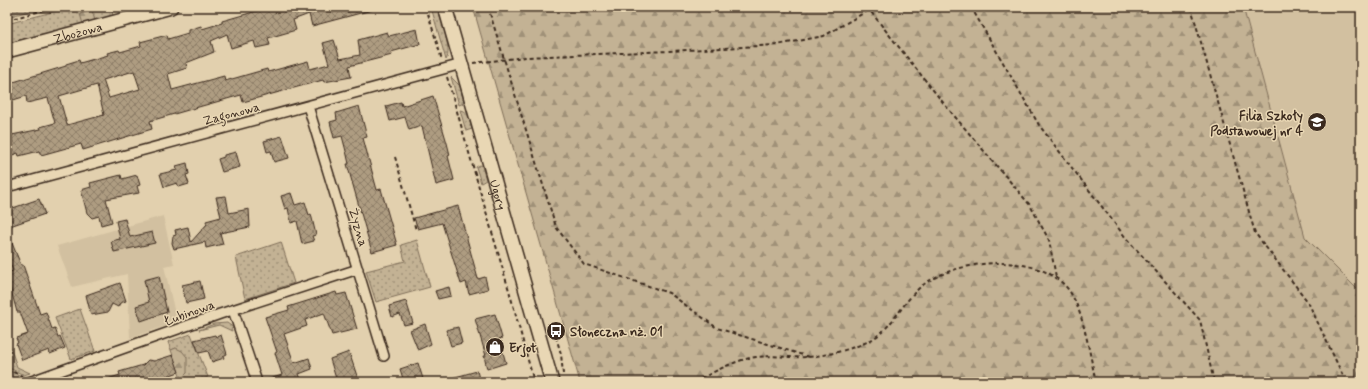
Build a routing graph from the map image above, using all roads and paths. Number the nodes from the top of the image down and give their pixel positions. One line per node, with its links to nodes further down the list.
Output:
1 (56, 7): 10 (path)
2 (172, 7): 11 (street, Zbożowa)
3 (426, 7): 14 (path)
4 (445, 7): 13 (street, Ugory)
5 (488, 7): 12 (path)
6 (874, 7): 9 (path)
7 (971, 7): 32 (path)
8 (1191, 7): 33 (path)
9 (868, 8): 12 (path); 20 (path)
10 (7, 20)
11 (7, 51)
12 (504, 58): 13 (path); 24 (path)
13 (462, 64): 14 (street, Zagonowa); 26 (street, Ugory)
14 (444, 69): 15 (street, Zagonowa); 29 (path)
15 (308, 106): 17 (street, Zagonowa); 19 (street, Żyzna)
16 (395, 157): 18 (path)
17 (7, 187)
18 (416, 230)
19 (358, 269): 21 (street, Łubinowa); 23 (street, Żyzna)
20 (1056, 277): 24 (path); 31 (path)
21 (233, 310): 27 (street, Łubinowa); 28 (street)
22 (552, 323): 26 (path)
23 (384, 356)
24 (809, 357): 30 (path)
25 (7, 369): 27 (path)
26 (558, 378)
27 (31, 381)
28 (257, 382)
29 (534, 382)
30 (695, 382)
31 (1096, 382)
32 (1214, 382)
33 (1346, 382)

